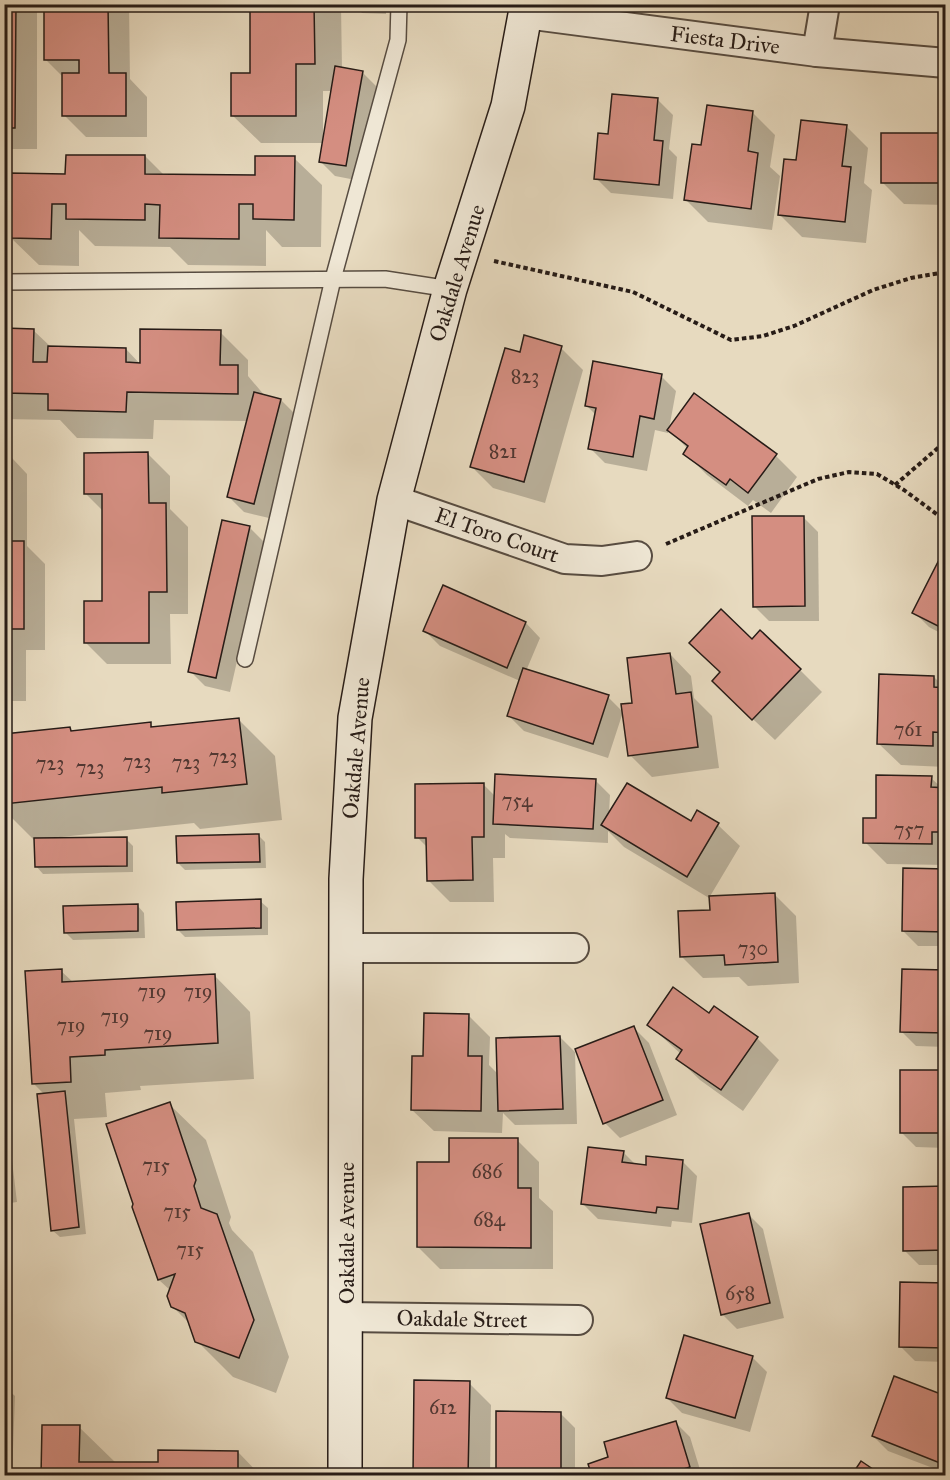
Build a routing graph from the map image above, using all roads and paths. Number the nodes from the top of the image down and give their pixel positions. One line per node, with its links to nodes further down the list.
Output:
1 (399, 4): 8 (lane)
2 (825, 4): 4 (street)
3 (526, 9): 4 (street, Fiesta Drive); 6 (street, Oakdale Avenue)
4 (817, 52): 5 (street, Fiesta Drive)
5 (945, 63)
6 (461, 254): 7 (path); 10 (street, Oakdale Avenue)
7 (945, 272)
8 (333, 279): 9 (lane); 10 (lane); 16 (lane)
9 (4, 282)
10 (450, 289): 13 (street, Oakdale Avenue)
11 (945, 441): 12 (path)
12 (895, 485): 14 (path); 15 (path)
13 (394, 500): 15 (street, El Toro Court); 17 (street, Oakdale Avenue)
14 (945, 521)
15 (637, 556)
16 (245, 659)
17 (346, 948): 18 (street); 19 (street, Oakdale Avenue)
18 (574, 948)
19 (345, 1317): 20 (street, Oakdale Street); 21 (street, Oakdale Avenue)
20 (578, 1320)
21 (345, 1476)

